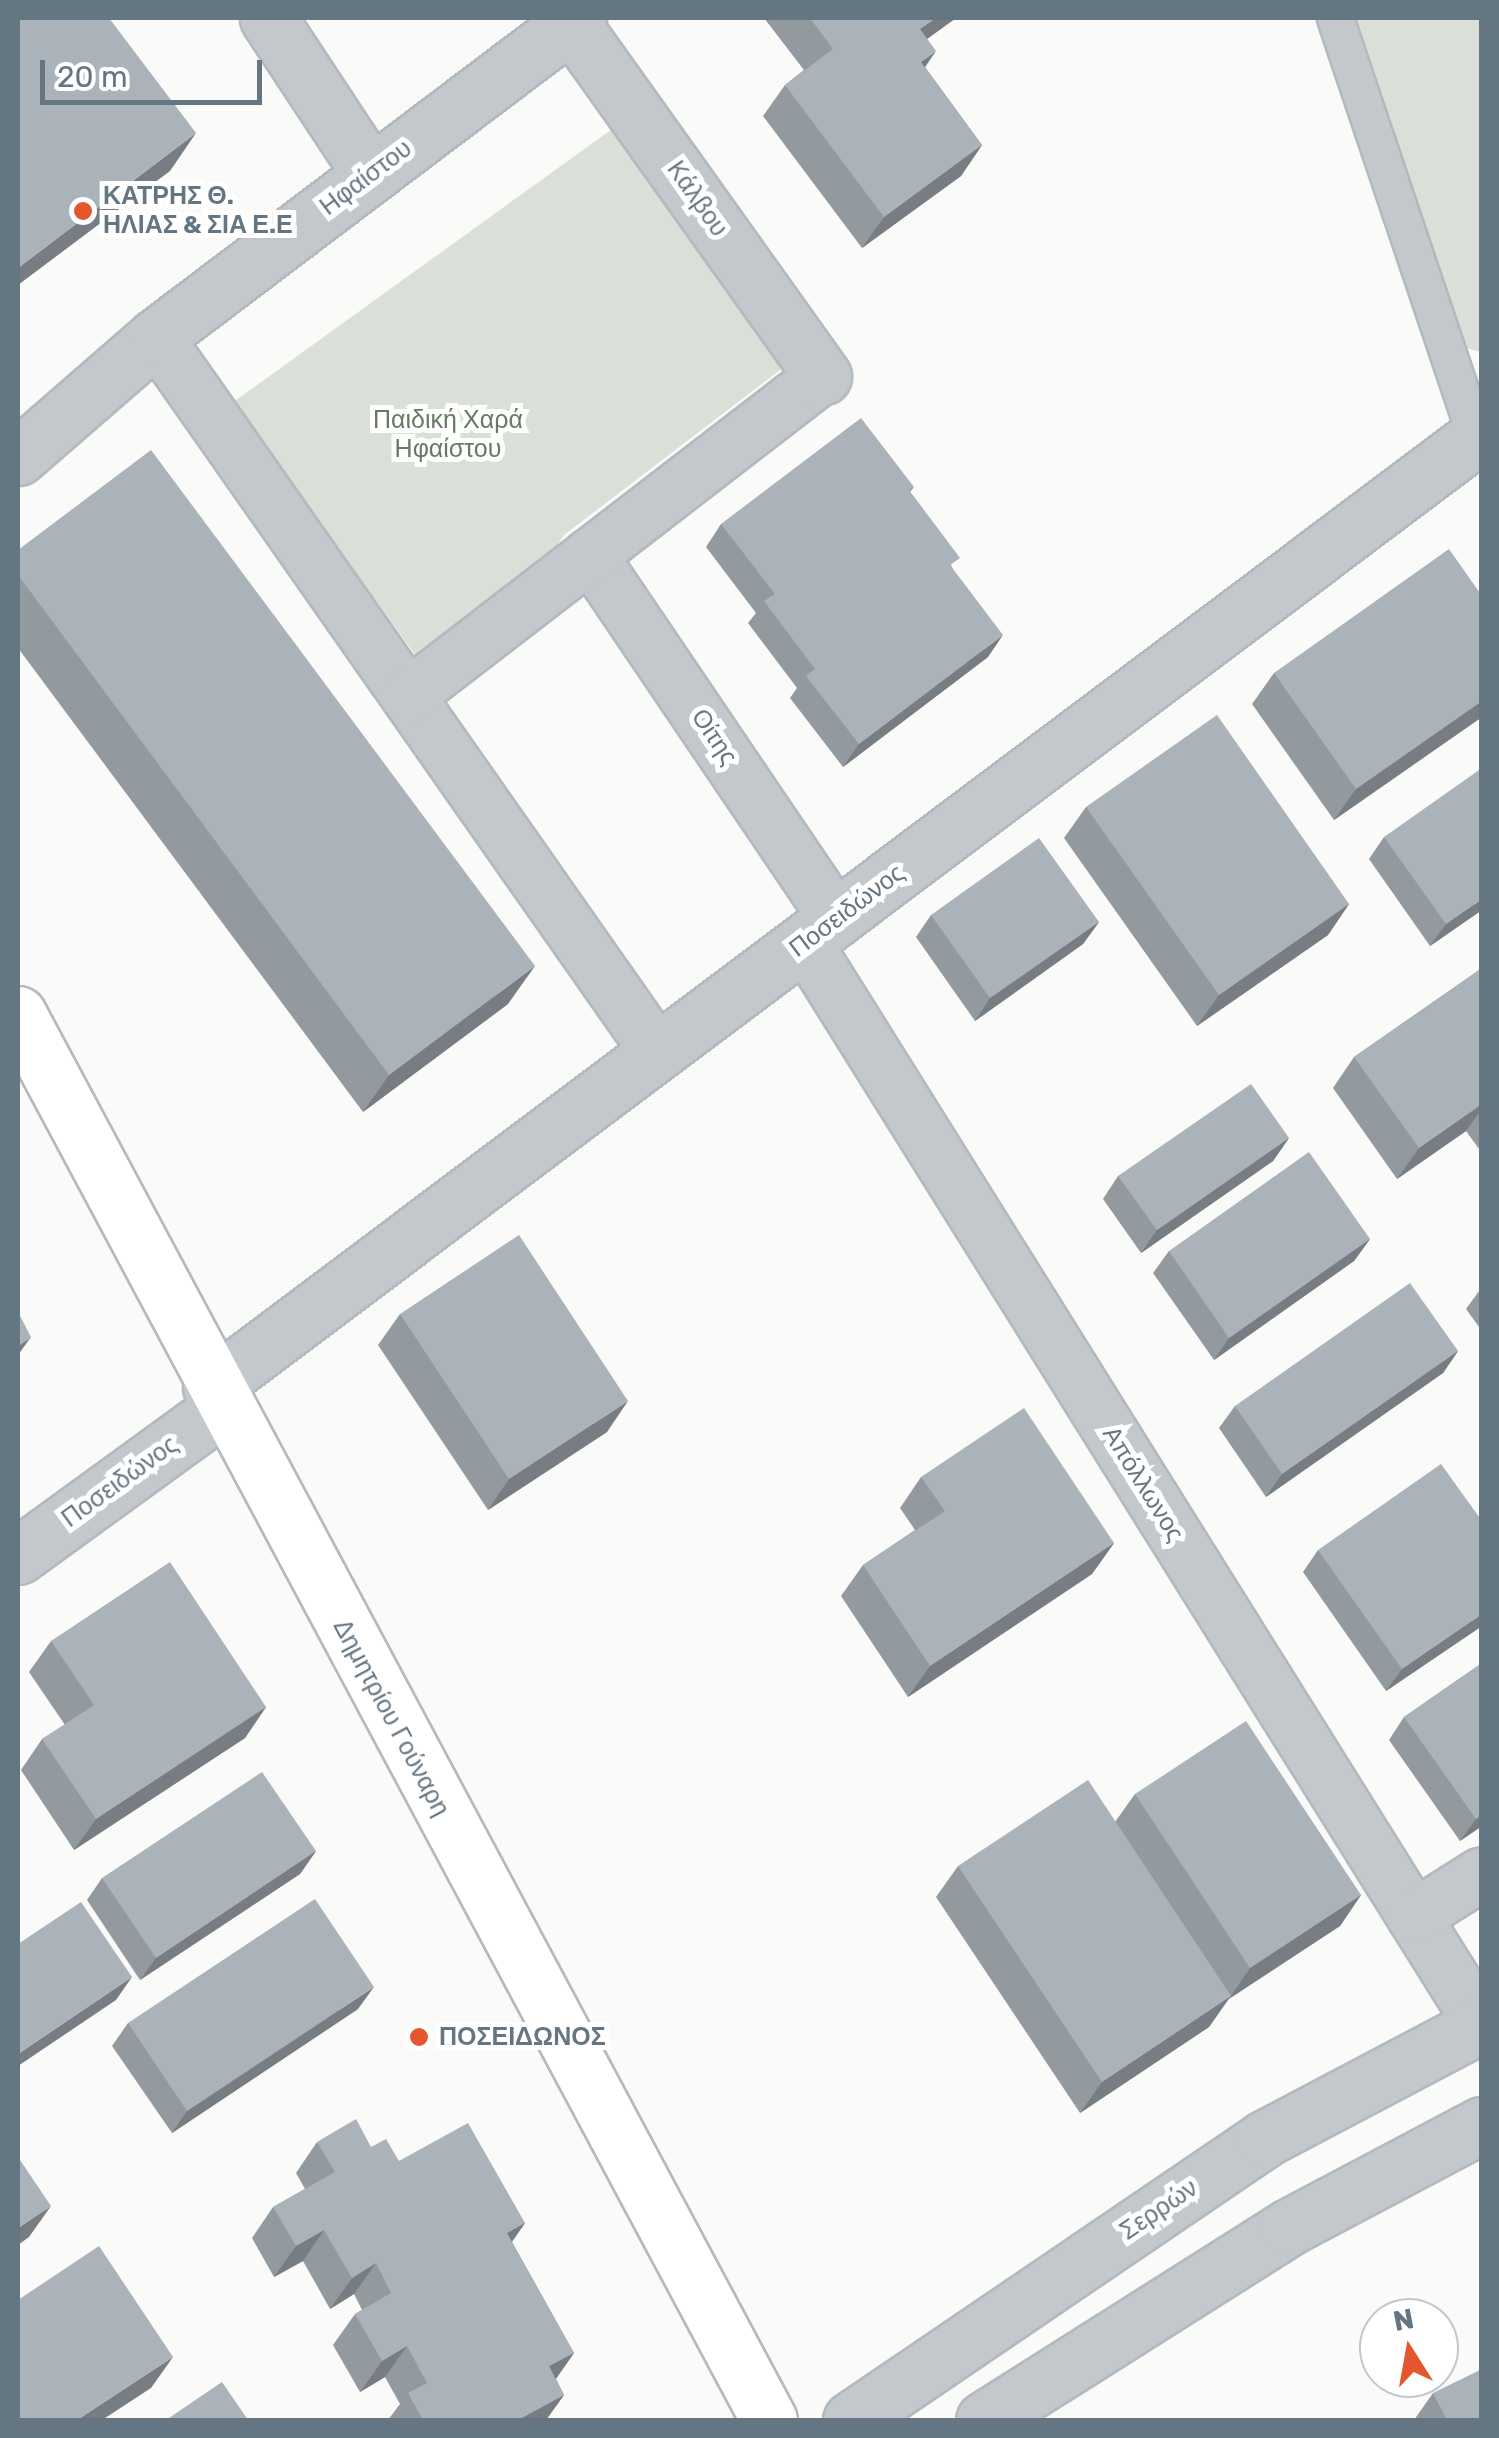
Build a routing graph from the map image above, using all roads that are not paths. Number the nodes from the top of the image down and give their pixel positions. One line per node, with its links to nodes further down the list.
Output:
1 (268, 18): 4 (street)
2 (1336, 18): 7 (lane)
3 (574, 20): 4 (street, Ηφαίστου); 6 (street, Κάλβου)
4 (371, 174): 5 (street, Ηφαίστου)
5 (156, 338): 8 (street, Ηφαίστου); 10 (street)
6 (822, 376): 9 (street)
7 (1480, 441): 11 (street, Ποσειδώνος)
8 (18, 457)
9 (590, 555): 10 (street); 11 (street, Οίτης)
10 (408, 696): 13 (street)
11 (821, 932): 13 (street, Ποσειδώνος); 17 (street, Απόλλωνος)
12 (18, 1014): 14 (main road, Δημητρίου Γούναρη)
13 (658, 1054): 14 (street, Ποσειδώνος)
14 (217, 1397): 15 (street, Ποσειδώνος); 20 (main road, Δημητρίου Γούναρη)
15 (18, 1556)
16 (1482, 1874): 17 (street)
17 (1414, 1917): 18 (street, Απόλλωνος)
18 (1481, 2024): 21 (street, Σερρών)
19 (1482, 2125): 22 (street)
20 (769, 2420)
21 (851, 2420)
22 (984, 2420)

